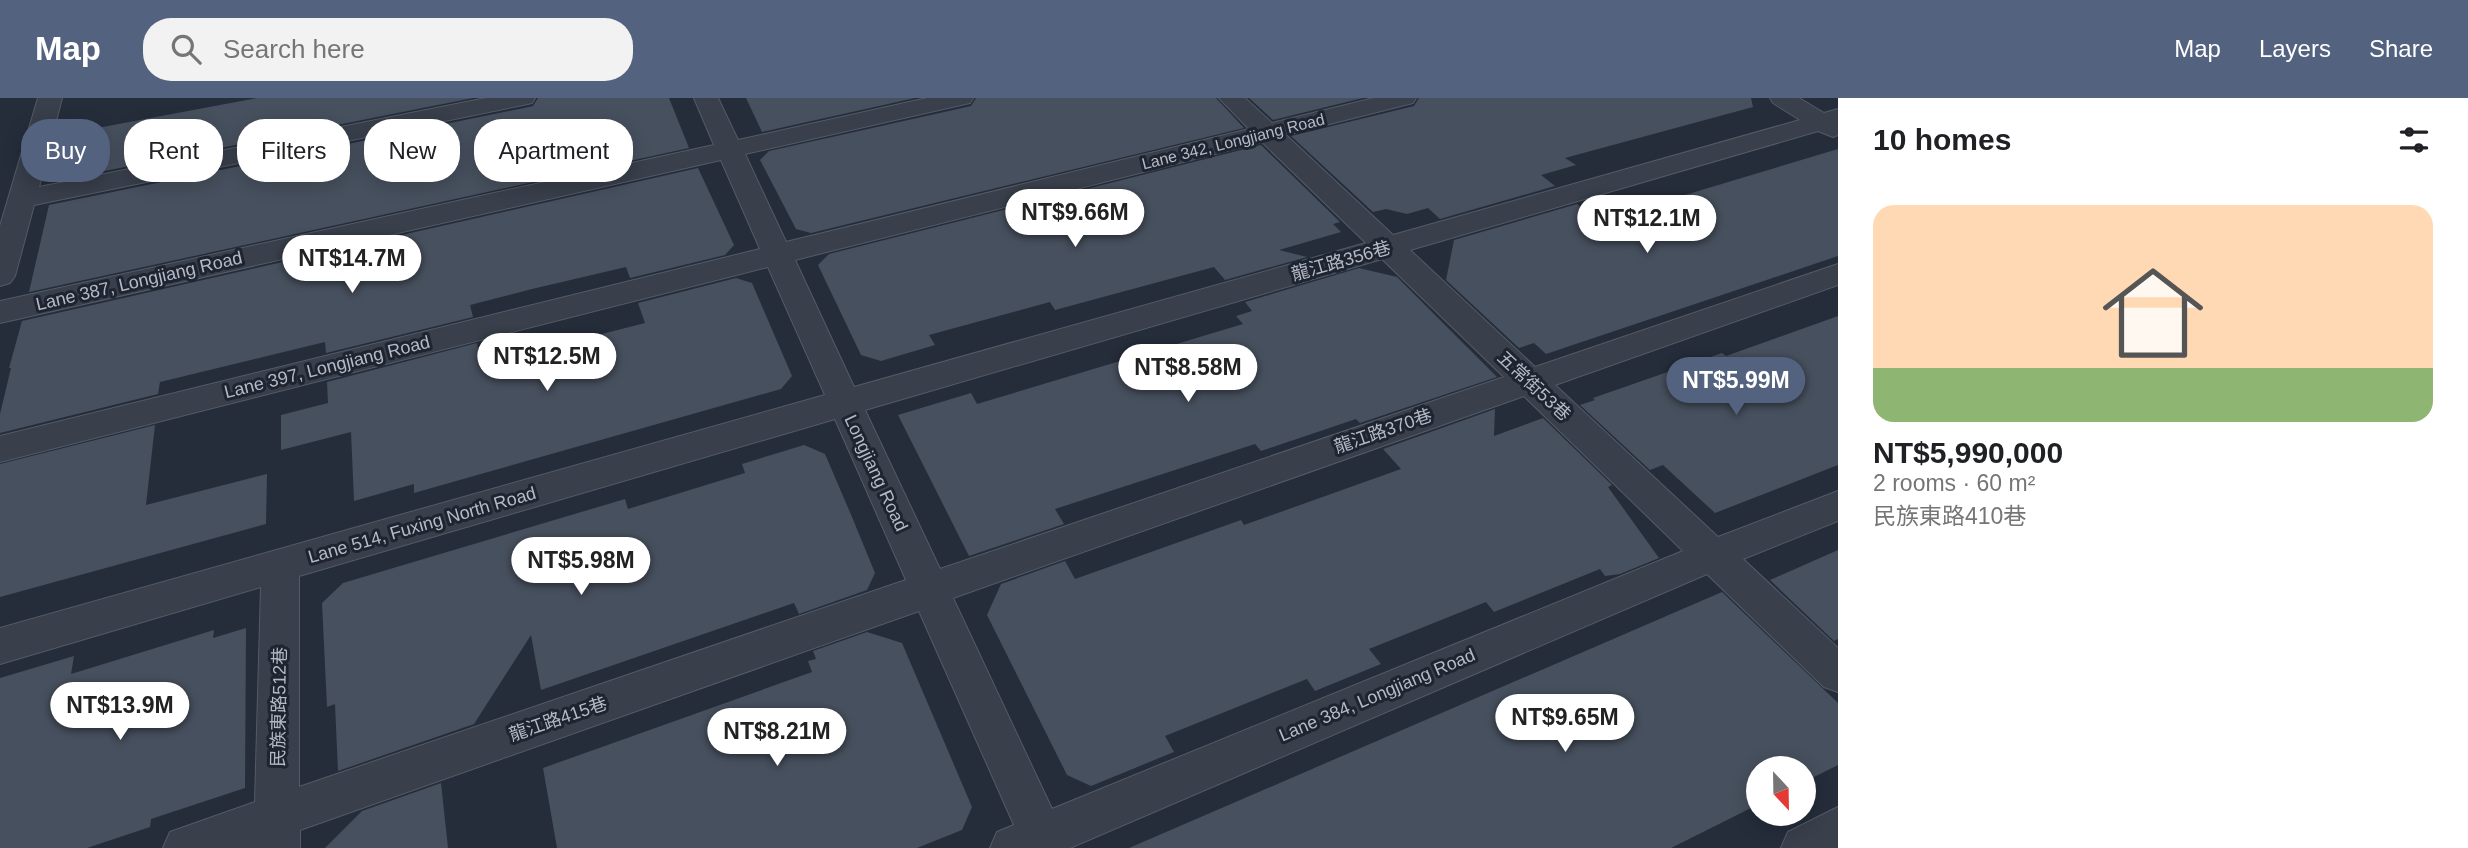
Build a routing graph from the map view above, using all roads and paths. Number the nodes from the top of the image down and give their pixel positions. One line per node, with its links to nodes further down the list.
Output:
1 (50, 98): 11 (street)
2 (523, 98): 11 (street)
3 (706, 98): 10 (street, Longjiang Road)
4 (961, 98): 10 (street, Lane 387, Longjiang Road)
5 (1231, 98): 9 (street, 五常街53巷)
6 (1404, 98): 9 (street, Lane 342, Longjiang Road)
7 (1782, 98): 8 (street)
8 (1833, 124): 12 (street, 龍江路356巷)
9 (1267, 132): 12 (street, 五常街53巷); 13 (street, Lane 342, Longjiang Road)
10 (730, 151): 13 (street, Longjiang Road); 16 (street, Lane 387, Longjiang Road)
11 (21, 199): 15 (street)
12 (1388, 247): 17 (street, 五常街53巷); 18 (street, 龍江路356巷)
13 (776, 255): 18 (street, Longjiang Road); 19 (street, Lane 397, Longjiang Road)
14 (1838, 274): 17 (street, 龍江路370巷)
15 (0, 276)
16 (0, 312)
17 (1529, 381): 21 (street, 五常街53巷); 23 (street, 龍江路370巷)
18 (844, 404): 22 (street, Lane 514, Fuxing North Road); 23 (street, Longjiang Road)
19 (0, 449)
20 (1838, 506): 21 (street, Lane 384, Longjiang Road)
21 (1713, 555): 25 (street, 五常街53巷); 28 (street, Lane 384, Longjiang Road)
22 (280, 565): 24 (street, Lane 514, Fuxing North Road); 27 (street, 民族東路512巷)
23 (929, 589): 27 (street, 龍江路415巷); 28 (street, Longjiang Road)
24 (0, 646)
25 (1838, 674)
26 (1838, 829): 30 (street)
27 (277, 832): 29 (street, 龍江路415巷)
28 (1034, 844)
29 (186, 848)
30 (1804, 848)

